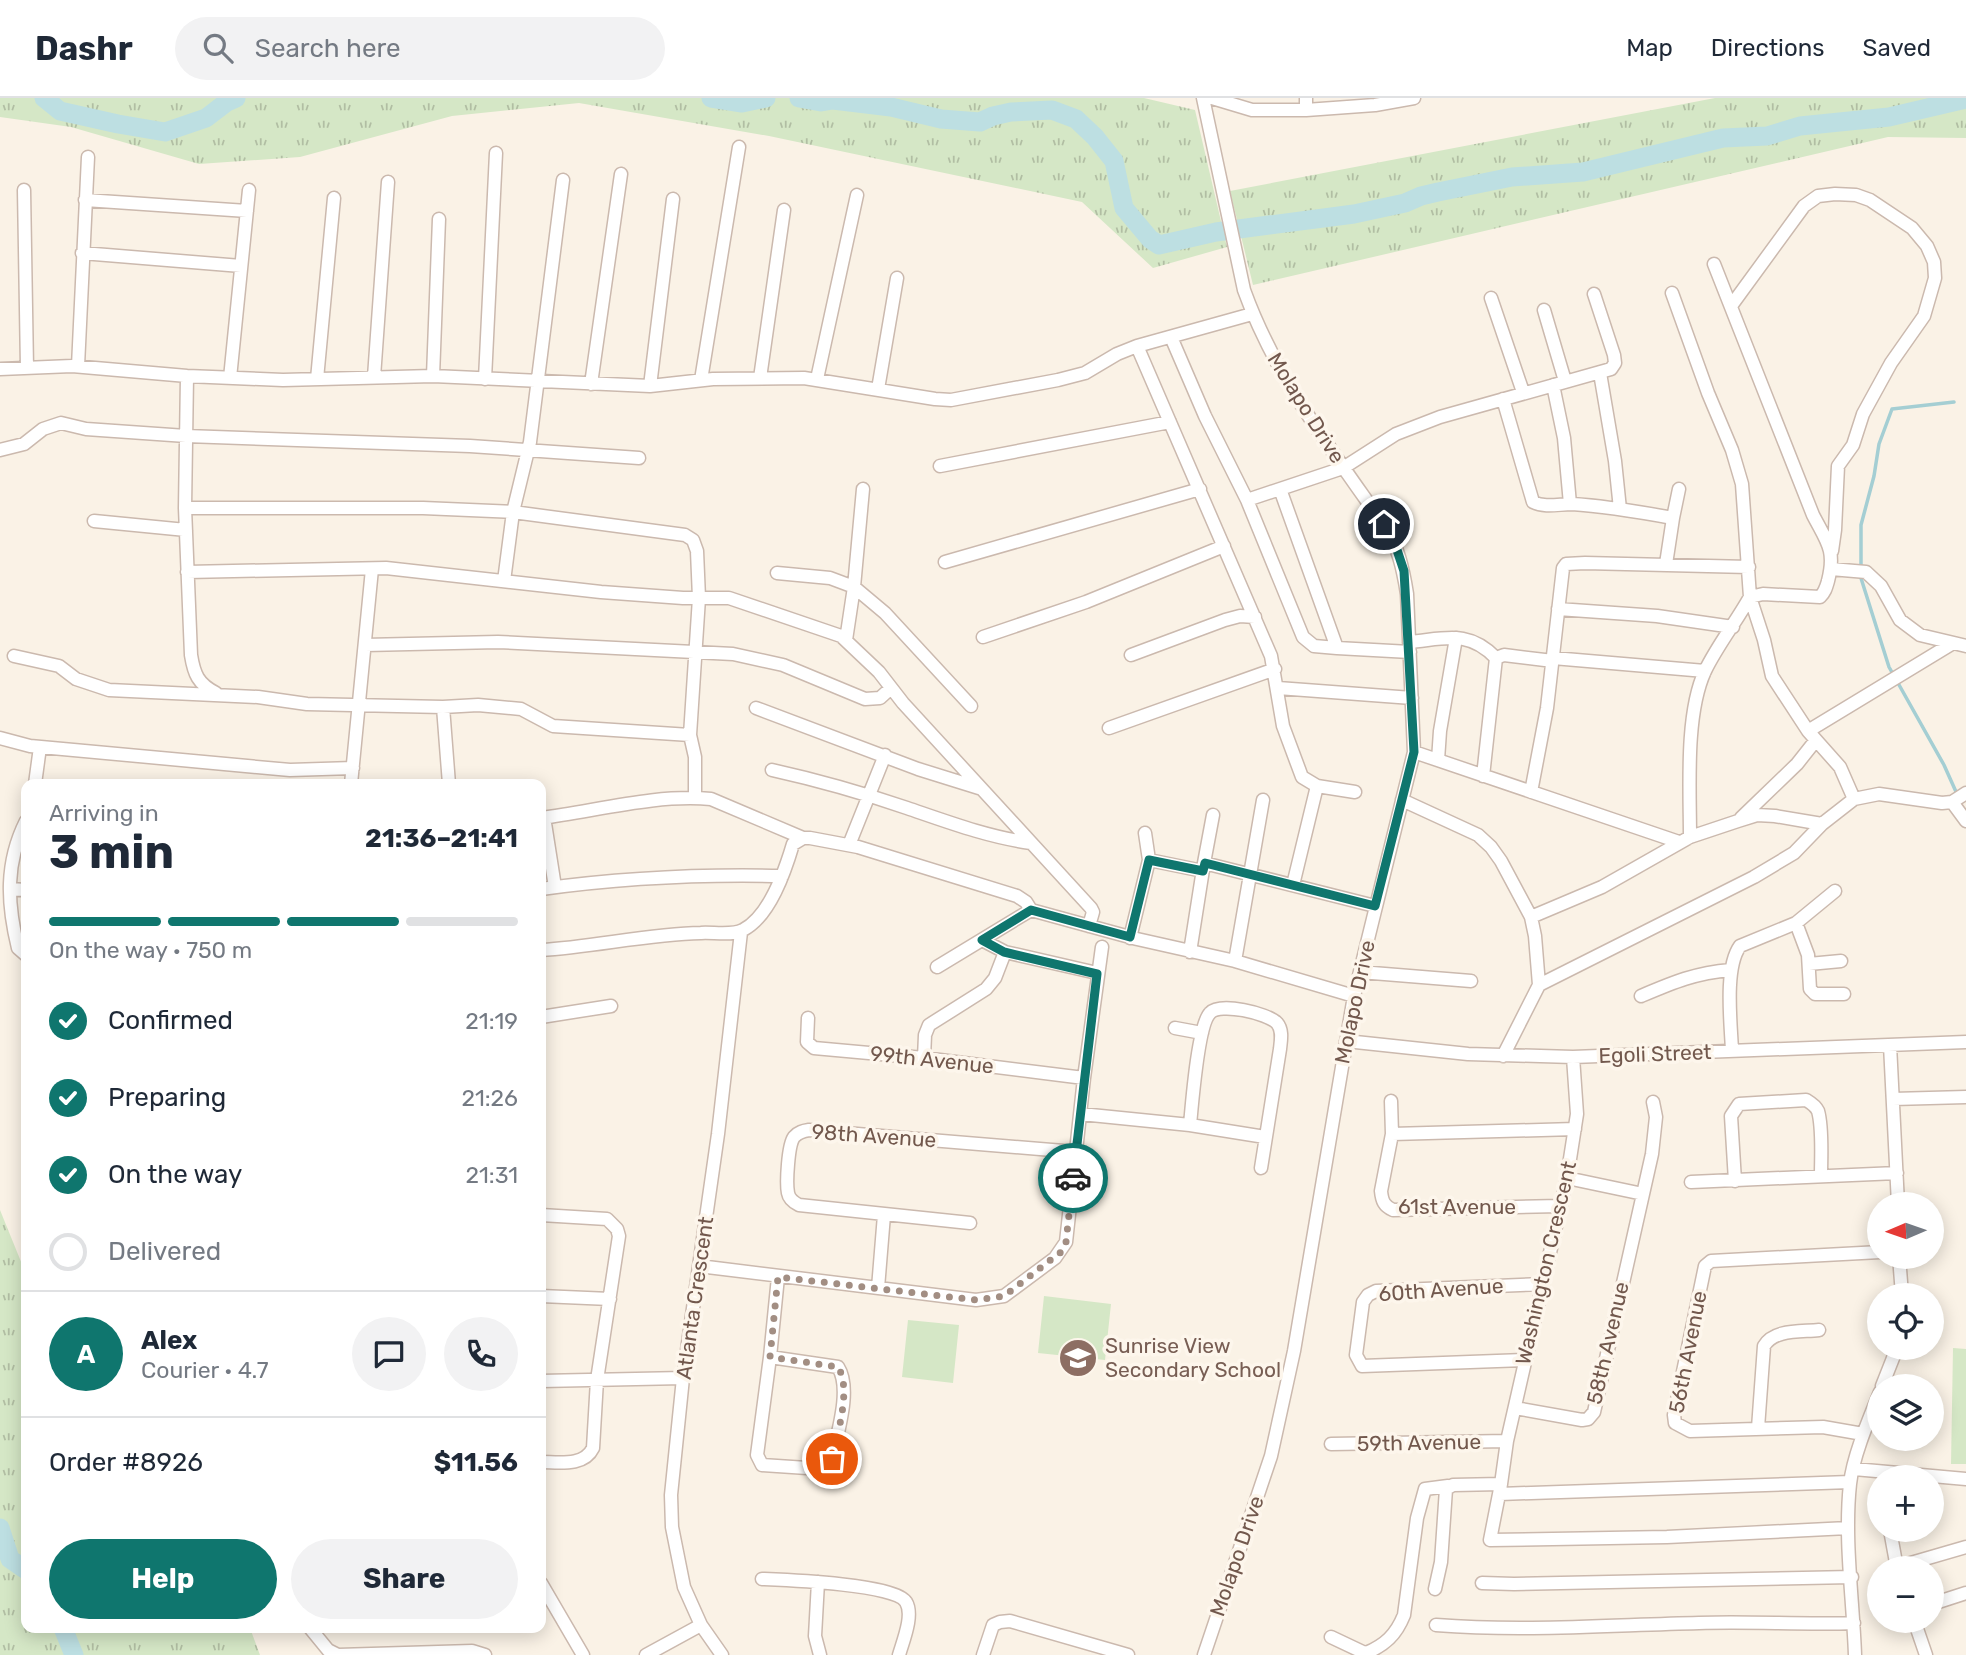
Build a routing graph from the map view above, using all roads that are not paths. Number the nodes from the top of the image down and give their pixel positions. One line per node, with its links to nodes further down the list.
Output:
1 (1203, 98): 30 (street, Molapo Drive)
2 (1212, 98): 5 (street)
3 (1414, 98): 4 (street)
4 (1374, 101): 5 (street)
5 (1306, 104)
6 (738, 146): 45 (street)
7 (496, 153): 43 (street)
8 (88, 157): 17 (street)
9 (621, 174): 48 (street)
10 (563, 180): 46 (street)
11 (388, 182): 40 (street)
12 (24, 190): 34 (street)
13 (249, 190): 19 (street)
14 (857, 195): 44 (street)
15 (334, 198): 42 (street)
16 (673, 199): 49 (street)
17 (85, 200): 19 (street); 21 (street)
18 (785, 210): 41 (street)
19 (247, 211): 23 (street)
20 (439, 219): 38 (street)
21 (82, 253): 23 (street); 33 (street)
22 (1714, 264): 28 (street)
23 (241, 266): 39 (street)
24 (897, 278): 50 (street)
25 (1672, 293): 76 (street)
26 (1594, 294): 36 (street)
27 (1491, 298): 51 (street)
28 (1731, 306): 73 (street); 73 (street)
29 (1544, 310): 47 (street)
30 (1252, 314): 31 (street); 59 (street, Molapo Drive)
31 (1171, 337): 32 (street); 64 (street)
32 (1137, 346): 50 (street); 53 (street)
33 (78, 366): 34 (street); 37 (street)
34 (27, 368): 35 (street)
35 (0, 369)
36 (1600, 373): 47 (street); 67 (street)
37 (187, 376): 39 (street); 54 (street)
38 (433, 376): 40 (street); 43 (street)
39 (230, 377): 42 (street)
40 (374, 377): 42 (street)
41 (760, 378): 44 (street); 45 (street)
42 (317, 379)
43 (485, 379): 46 (street)
44 (817, 379): 50 (street)
45 (702, 380): 49 (street)
46 (536, 382): 48 (street); 56 (street)
47 (1559, 383): 51 (street); 65 (street)
48 (591, 384): 49 (street)
49 (650, 386)
50 (878, 389)
51 (1523, 393): 52 (street)
52 (1503, 399): 59 (street); 65 (street)
53 (1170, 422): 58 (street); 61 (street)
54 (186, 436): 55 (street); 56 (street); 66 (street)
55 (0, 450)
56 (527, 452): 57 (street); 68 (street)
57 (639, 458)
58 (940, 466)
59 (1343, 468): 62 (street); 93 (street, Molapo Drive)
60 (863, 489): 82 (street)
61 (1200, 489): 72 (street); 74 (street)
62 (1280, 489): 64 (street); 94 (street)
63 (1679, 489): 69 (street)
64 (1247, 500): 94 (street)
65 (1570, 504): 67 (street)
66 (185, 508): 68 (street); 71 (street)
67 (1620, 509): 69 (street)
68 (513, 512): 81 (street); 84 (street)
69 (1673, 518): 75 (street)
70 (94, 521): 71 (street)
71 (186, 530): 79 (street)
72 (1224, 546): 86 (street); 88 (street)
73 (1832, 551): 78 (street)
74 (945, 562)
75 (1666, 564): 76 (street); 85 (street)
76 (1748, 567): 83 (street)
77 (372, 569): 79 (street); 81 (street); 92 (street)
78 (1831, 569): 83 (street); 91 (street)
79 (187, 572): 104 (street)
80 (777, 573): 82 (street)
81 (504, 581): 84 (street)
82 (854, 587): 90 (street); 107 (street)
83 (1750, 597): 87 (street); 112 (street)
84 (699, 598): 90 (street); 95 (street)
85 (1558, 609): 87 (street); 99 (street)
86 (1255, 617): 96 (street); 100 (street)
87 (1733, 627): 101 (street)
88 (984, 637)
89 (1455, 638): 93 (street); 98 (street); 117 (street)
90 (846, 640): 102 (street)
91 (1960, 644): 112 (street)
92 (365, 645): 95 (street); 106 (street)
93 (1409, 647): 94 (street); 105 (street, Molapo Drive)
94 (1337, 648)
95 (696, 653): 102 (street); 111 (street)
96 (1131, 655)
97 (15, 656): 104 (street)
98 (1496, 658): 99 (street); 120 (street)
99 (1553, 659): 101 (street); 127 (street)
100 (1275, 669): 103 (street); 110 (street)
101 (1705, 671): 143 (street)
102 (891, 688): 125 (street)
103 (1278, 688): 105 (street); 124 (street)
104 (219, 694): 106 (street)
105 (1412, 698): 115 (street, Molapo Drive)
106 (358, 706): 108 (street); 118 (street)
107 (971, 706)
108 (443, 707): 111 (street); 123 (street)
109 (755, 708): 116 (street)
110 (1109, 729)
111 (690, 735): 129 (street)
112 (1812, 735): 131 (street); 136 (street)
113 (0, 738): 114 (street)
114 (40, 747): 118 (street); 121 (street)
115 (1414, 752): 117 (street); 133 (street, Molapo Drive)
116 (885, 755): 125 (street); 128 (street)
117 (1438, 760): 120 (street)
118 (353, 768): 122 (street)
119 (772, 770): 128 (street)
120 (1483, 776): 127 (street)
121 (36, 779)
122 (352, 779)
123 (449, 779)
124 (1317, 786): 126 (street); 150 (street)
125 (979, 788): 144 (street)
126 (1355, 792)
127 (1531, 792): 143 (street)
128 (869, 796): 144 (street); 145 (street)
129 (695, 797): 135 (street); 141 (street)
130 (1959, 797): 131 (street); 137 (street)
131 (1854, 799): 138 (street)
132 (1263, 800): 149 (street)
133 (1402, 800): 156 (street, Molapo Drive); 158 (street)
134 (1213, 816): 147 (street)
135 (546, 817)
136 (1738, 821): 138 (street); 143 (street)
137 (1966, 821)
138 (1822, 824): 177 (street)
139 (21, 830): 153 (street)
140 (1145, 833): 146 (street)
141 (803, 838): 145 (street); 148 (street)
142 (546, 839): 151 (street)
143 (1684, 840): 158 (street)
144 (1031, 844): 160 (street)
145 (849, 845): 157 (street)
146 (1149, 860): 147 (street); 162 (street)
147 (1204, 867): 149 (street); 168 (street)
148 (782, 876): 151 (street); 161 (street)
149 (1250, 876): 150 (street); 169 (street)
150 (1293, 886): 156 (street)
151 (555, 887): 152 (street)
152 (546, 888)
153 (10, 889): 154 (street); 166 (street)
154 (21, 890)
155 (1835, 891): 159 (street)
156 (1375, 906): 174 (street, Molapo Drive)
157 (1031, 910): 160 (street); 163 (street)
158 (1531, 917): 177 (street)
159 (1796, 923): 171 (street); 173 (street)
160 (1089, 926): 162 (street)
161 (741, 932): 165 (street); 217 (street, Atlanta Crescent)
162 (1130, 937): 168 (street)
163 (982, 940): 167 (street); 172 (street)
164 (1102, 947): 175 (street)
165 (546, 949)
166 (21, 951)
167 (1004, 952): 175 (street); 192 (street)
168 (1190, 952): 169 (street)
169 (1235, 961): 179 (street)
170 (1840, 961): 171 (street)
171 (1809, 964): 178 (street)
172 (937, 967)
173 (1731, 970): 180 (street); 189 (street)
174 (1360, 972): 176 (street); 179 (street, Molapo Drive)
175 (1097, 974): 193 (street)
176 (1471, 981)
177 (1539, 985): 190 (street)
178 (1844, 993)
179 (1354, 996): 186 (street, Molapo Drive)
180 (1641, 996)
181 (611, 1006): 182 (street)
182 (546, 1016)
183 (808, 1018): 192 (street, 99th Avenue)
184 (1175, 1028): 185 (street)
185 (1202, 1033): 199 (street); 202 (street)
186 (1346, 1041): 190 (street, Egoli Street); 271 (street, Molapo Drive)
187 (1966, 1042): 188 (street, Egoli Street)
188 (1890, 1045): 189 (street, Egoli Street); 195 (street)
189 (1732, 1051): 191 (street, Egoli Street)
190 (1503, 1056): 191 (street, Egoli Street)
191 (1573, 1057): 200 (street, Washington Crescent)
192 (924, 1058): 193 (street, 99th Avenue)
193 (1084, 1078): 198 (street)
194 (1966, 1097): 195 (street)
195 (1894, 1099): 205 (street)
196 (1391, 1101): 201 (street, 61st Avenue)
197 (1653, 1102): 211 (street, 58th Avenue)
198 (1081, 1114): 199 (street); 203 (street)
199 (1190, 1125): 202 (street)
200 (1575, 1129): 201 (street); 207 (street, Washington Crescent)
201 (1392, 1134): 212 (street, 61st Avenue)
202 (1265, 1137): 204 (street)
203 (1076, 1152): 214 (street, 98th Avenue); 220 (street)
204 (1261, 1168)
205 (1897, 1173): 206 (street); 210 (street)
206 (1821, 1175): 208 (street); 208 (street)
207 (1567, 1178): 211 (street); 212 (street, Washington Crescent)
208 (1735, 1181): 209 (street)
209 (1691, 1182)
210 (1898, 1192)
211 (1643, 1194): 229 (street, 58th Avenue)
212 (1560, 1206): 219 (street, Washington Crescent)
213 (546, 1215): 222 (street)
214 (884, 1215): 215 (street, 98th Avenue); 220 (street)
215 (970, 1223)
216 (1867, 1253): 231 (street, 56th Avenue)
217 (698, 1266): 218 (street); 226 (street, Atlanta Crescent)
218 (778, 1277): 220 (street); 224 (street)
219 (1543, 1284): 225 (street, Washington Crescent); 225 (street, 60th Avenue)
220 (878, 1288)
221 (546, 1296): 222 (street)
222 (610, 1299): 227 (street)
223 (1819, 1330): 231 (street)
224 (770, 1357): 224 (street)
225 (1524, 1360): 229 (street, Washington Crescent)
226 (683, 1378): 227 (street); 255 (street, Atlanta Crescent)
227 (597, 1380): 228 (street); 235 (street)
228 (546, 1381)
229 (1515, 1408): 233 (street, Washington Crescent)
230 (1867, 1424): 232 (street)
231 (1758, 1428): 232 (street, 56th Avenue)
232 (1863, 1434): 236 (street)
233 (1507, 1441): 234 (street, 59th Avenue); 242 (street, Washington Crescent)
234 (1331, 1444)
235 (546, 1462)
236 (1854, 1469): 237 (street); 240 (street)
237 (1867, 1471)
238 (1944, 1477): 239 (street)
239 (1966, 1479)
240 (1850, 1482): 242 (street); 243 (street)
241 (1448, 1486): 242 (street); 250 (street); 261 (street)
242 (1501, 1489): 243 (street, Washington Crescent)
243 (1848, 1528): 246 (street)
244 (1966, 1547): 245 (street)
245 (1935, 1556)
246 (1852, 1577): 249 (street); 254 (street)
247 (762, 1579): 248 (street)
248 (818, 1582): 267 (street); 268 (street)
249 (1482, 1583)
250 (1435, 1589)
251 (546, 1592): 264 (street)
252 (1966, 1593): 253 (street)
253 (1944, 1600)
254 (1854, 1623): 256 (street); 272 (street)
255 (701, 1625): 265 (street); 266 (street, Atlanta Crescent)
256 (1436, 1625)
257 (314, 1633): 262 (street)
258 (1918, 1633): 273 (street)
259 (1331, 1637): 261 (street)
260 (428, 1654): 262 (street); 263 (street)
261 (1367, 1654)
262 (338, 1655)
263 (485, 1655)
264 (583, 1655)
265 (646, 1655)
266 (722, 1655)
267 (821, 1655)
268 (900, 1655)
269 (983, 1655): 270 (street)
270 (1128, 1655)
271 (1204, 1655)
272 (1855, 1655)
273 (1926, 1655)

